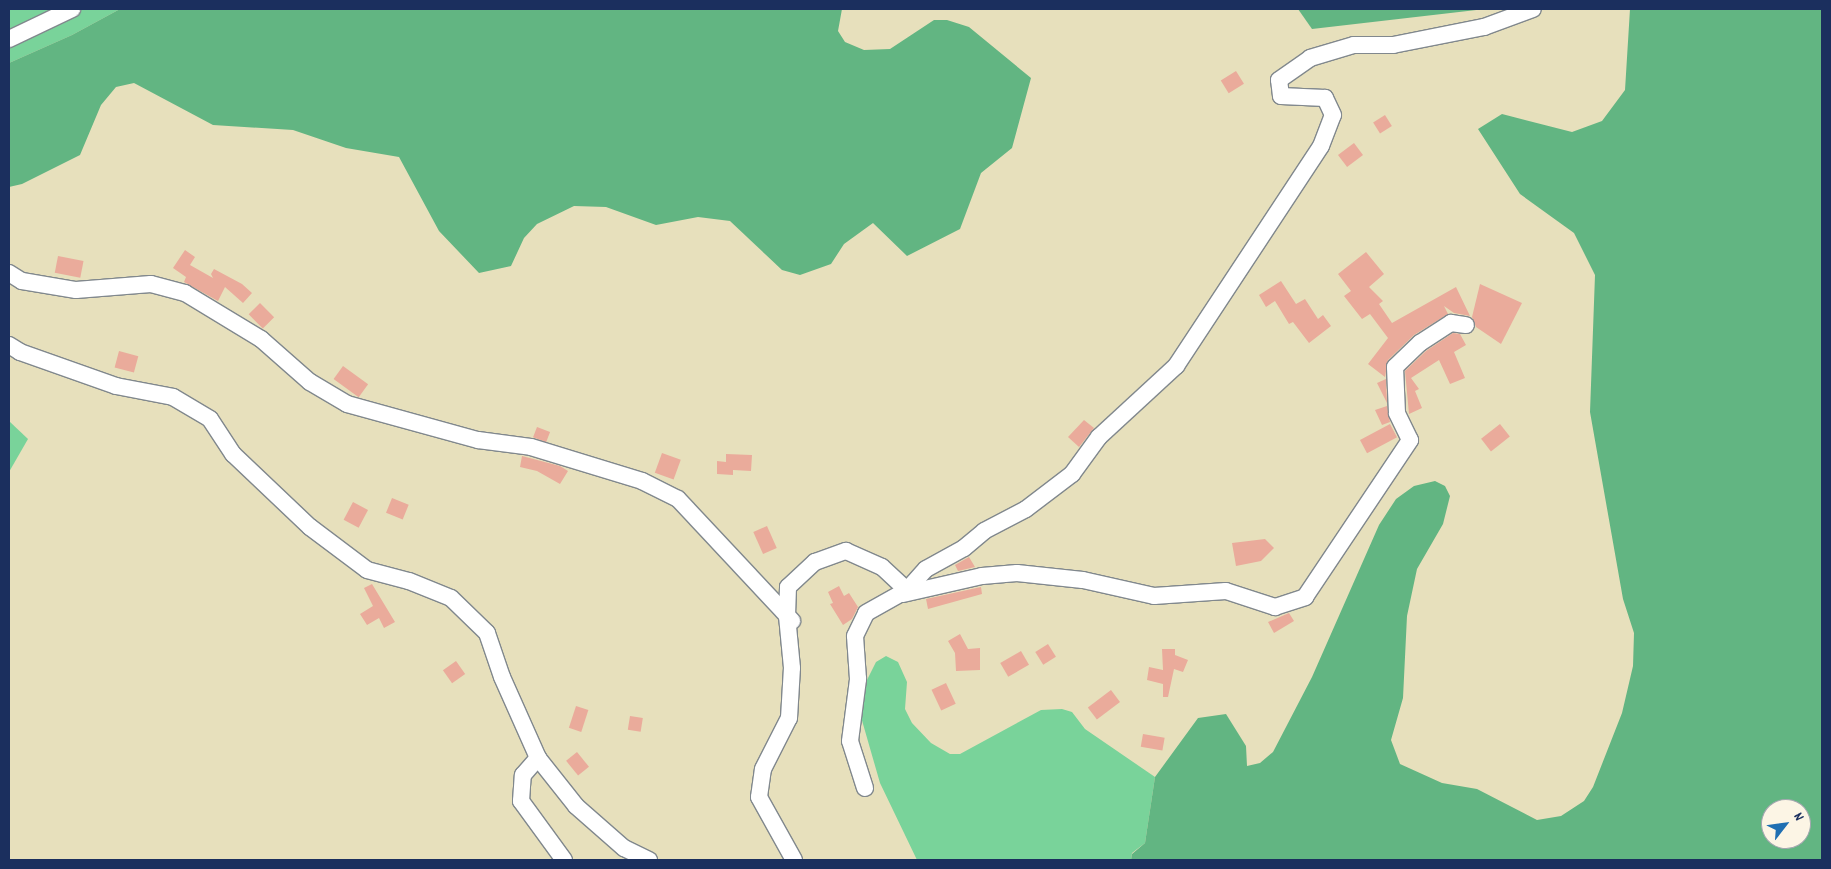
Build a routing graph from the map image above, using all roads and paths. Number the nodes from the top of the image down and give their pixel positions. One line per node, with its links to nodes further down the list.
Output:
1 (72, 9): 3 (street)
2 (1533, 9): 7 (street)
3 (9, 39)
4 (9, 273): 8 (street)
5 (1466, 325): 7 (street)
6 (9, 345): 9 (street)
7 (903, 592): 8 (street); 10 (street)
8 (789, 619): 13 (street)
9 (538, 758): 11 (street); 12 (street)
10 (865, 788)
11 (564, 860)
12 (649, 860)
13 (794, 860)

